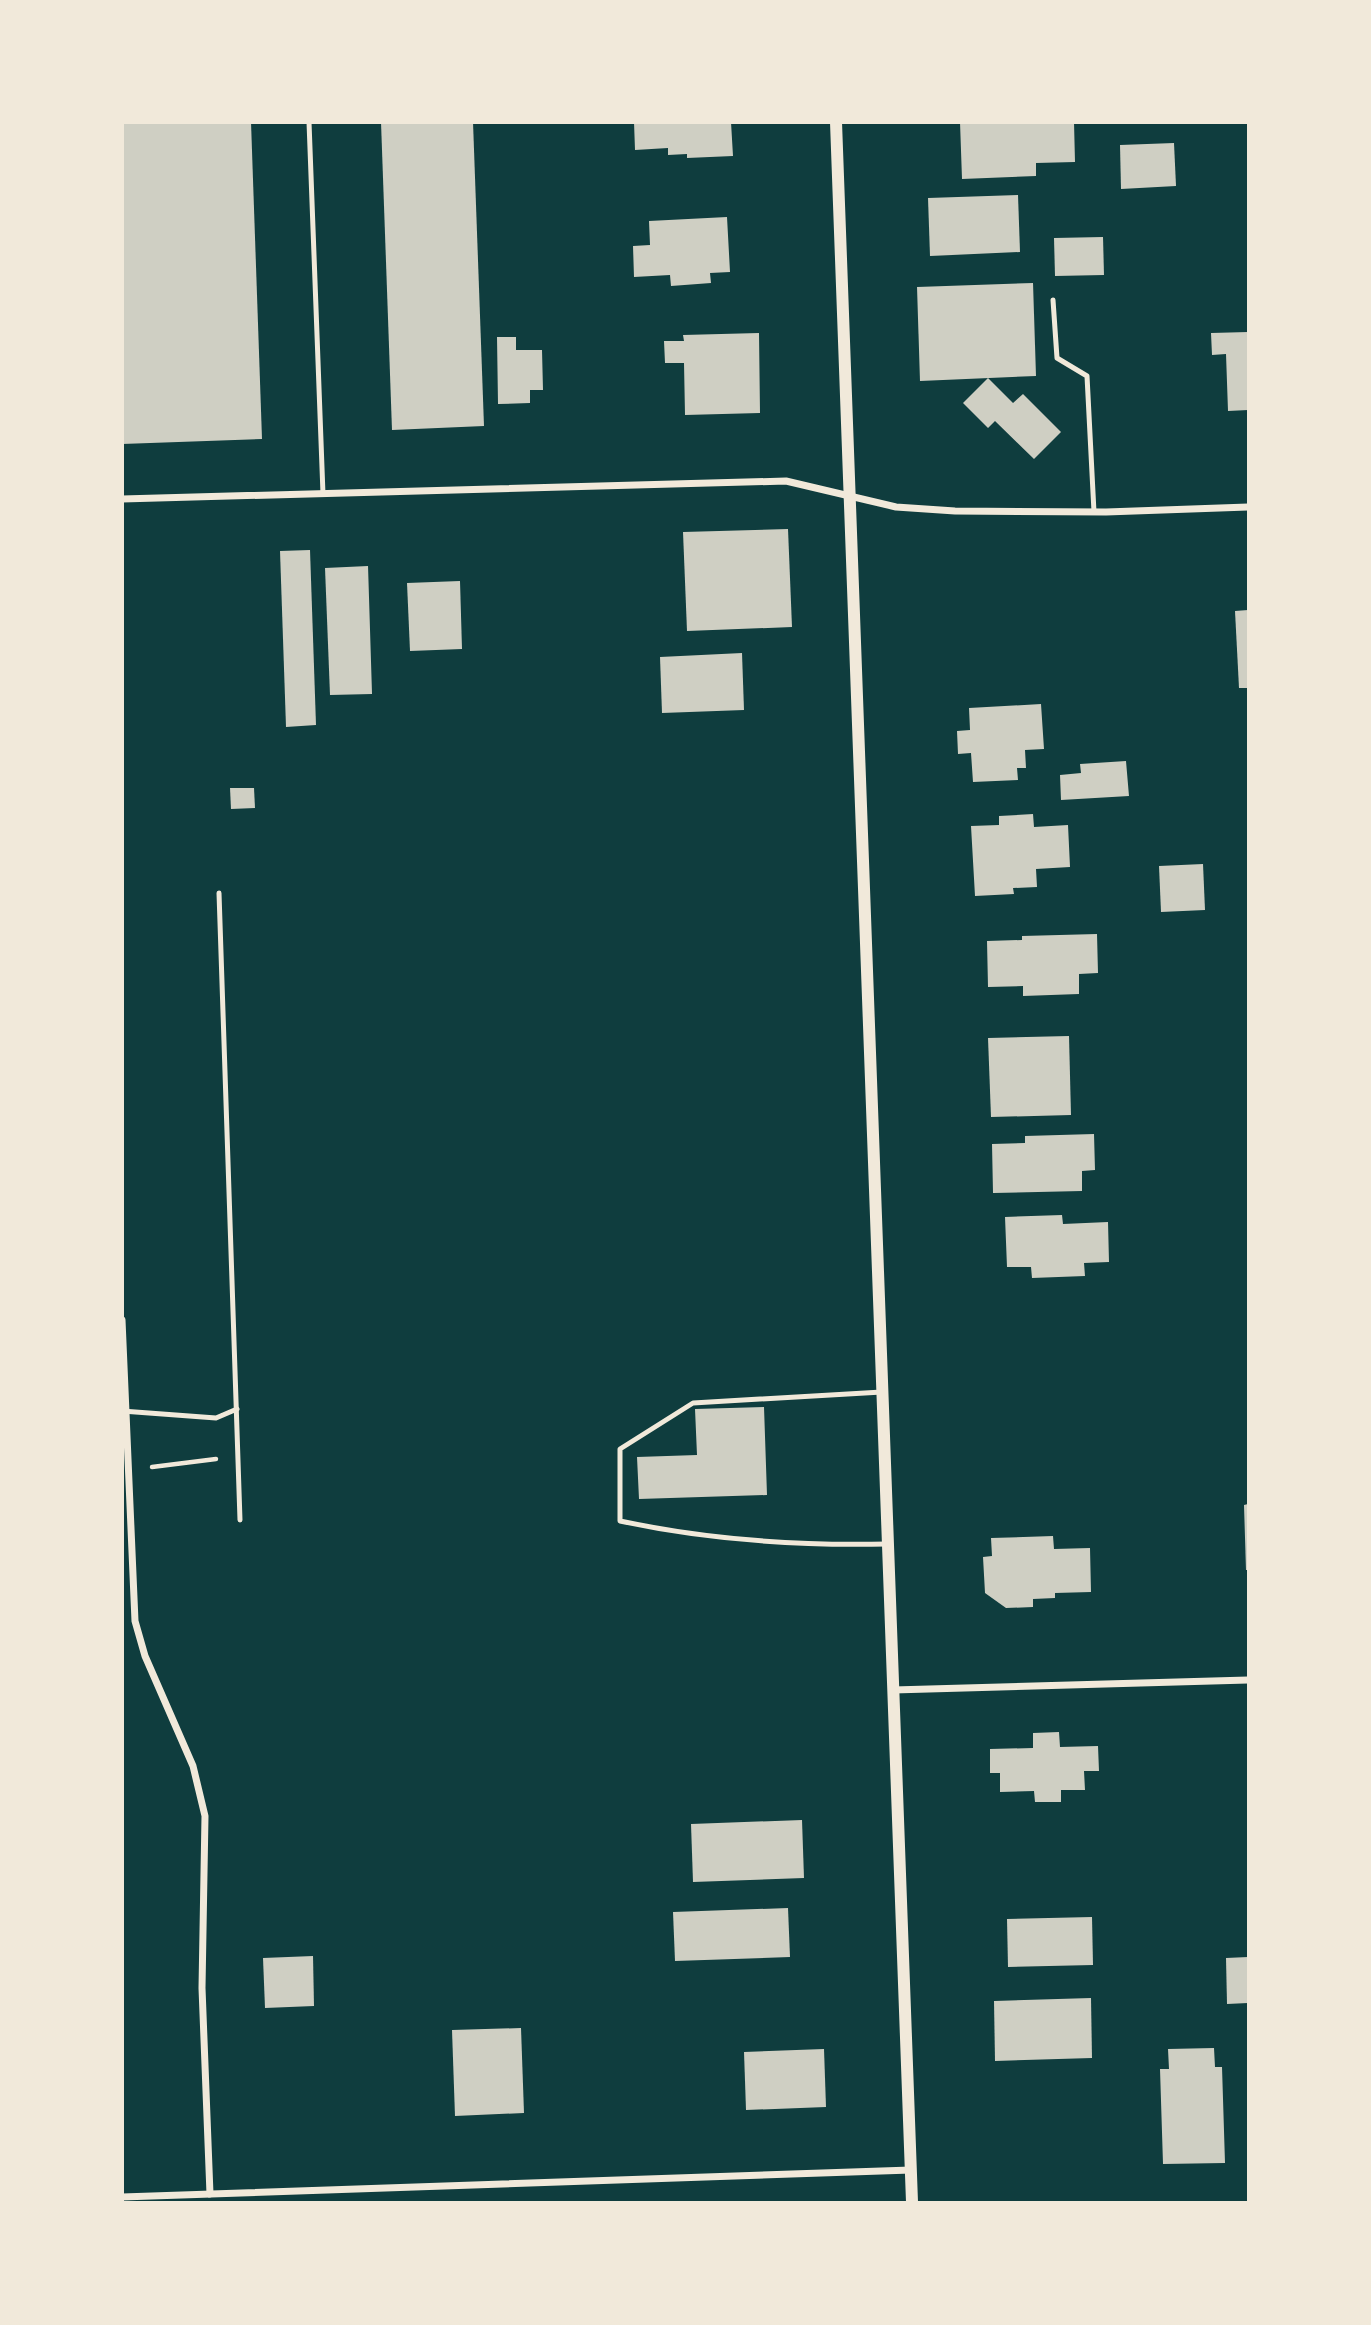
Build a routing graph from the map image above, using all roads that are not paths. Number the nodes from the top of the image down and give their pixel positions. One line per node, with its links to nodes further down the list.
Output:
1 (309, 122): 4 (lane)
2 (836, 122): 5 (street)
3 (1053, 300): 8 (lane)
4 (323, 494): 5 (street); 6 (street)
5 (850, 496): 8 (street); 11 (street)
6 (122, 499)
7 (1248, 508): 8 (street)
8 (1094, 512)
9 (219, 893): 12 (lane)
10 (122, 1320): 13 (street)
11 (882, 1392): 15 (street); 15 (lane)
12 (237, 1409): 13 (lane); 14 (lane)
13 (124, 1411): 19 (street)
14 (240, 1520)
15 (887, 1544): 17 (street)
16 (1248, 1679): 17 (street)
17 (892, 1690): 18 (street)
18 (911, 2170): 19 (street); 21 (street)
19 (210, 2194): 20 (street)
20 (122, 2197)
21 (912, 2203)

